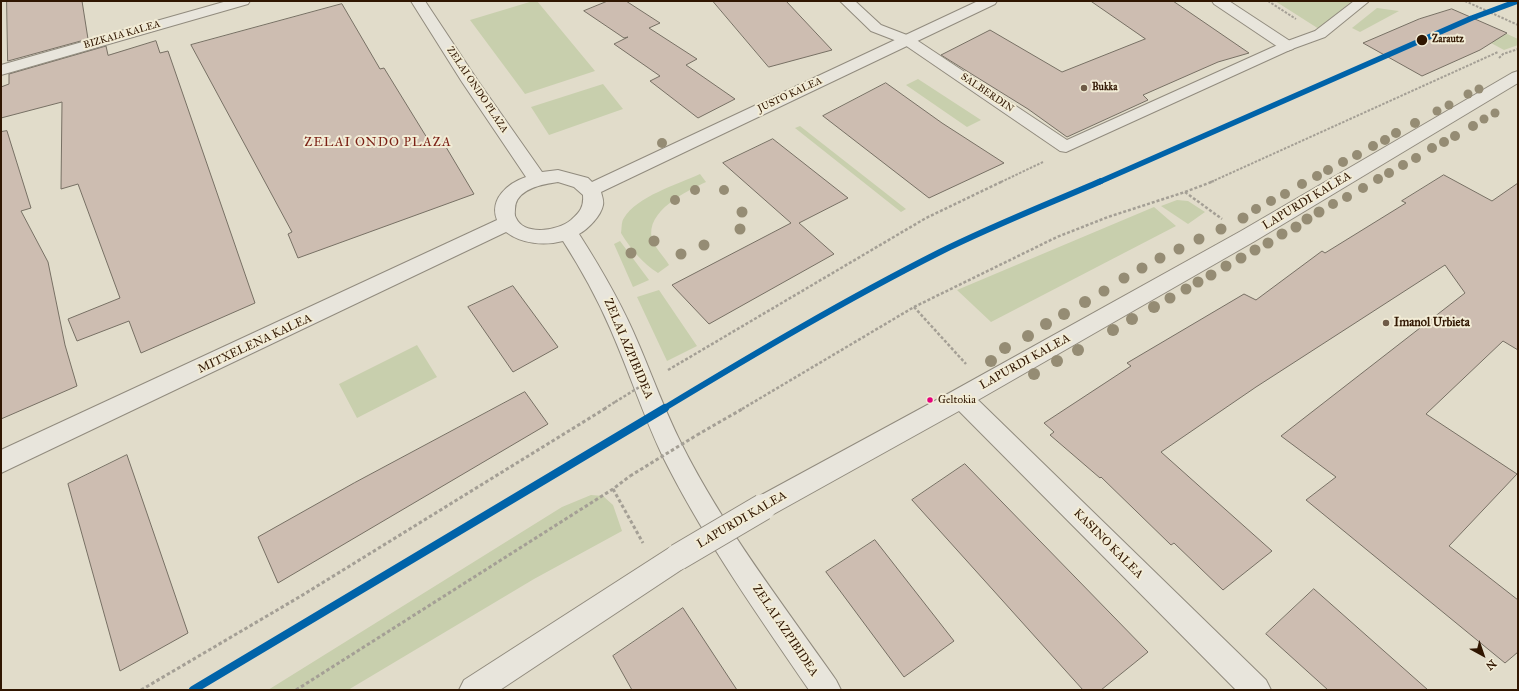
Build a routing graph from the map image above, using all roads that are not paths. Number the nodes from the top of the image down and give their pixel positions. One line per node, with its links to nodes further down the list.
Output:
1 (243, 1): 9 (street, BIZKAIA KALEA)
2 (418, 1): 11 (street, ZELAI ONDO PLAZA)
3 (847, 1): 7 (street, SALBERDIN)
4 (990, 1): 7 (street, JUSTO KALEA)
5 (1219, 1): 8 (street)
6 (1361, 2): 8 (street)
7 (907, 40): 8 (street, SALBERDIN); 12 (street, JUSTO KALEA)
8 (1286, 46)
9 (1, 70)
10 (1518, 76): 15 (street, LAPURDI KALEA)
11 (537, 179): 12 (street); 13 (street)
12 (590, 190): 14 (street)
13 (508, 223): 14 (street); 16 (street, MITXELENA KALEA)
14 (567, 232): 18 (street, ZELAI AZPIBIDEA)
15 (961, 398): 17 (street, LAPURDI KALEA, bridge); 19 (street, KASINO KALEA)
16 (1, 462)
17 (474, 690)
18 (826, 690)
19 (1256, 690)

